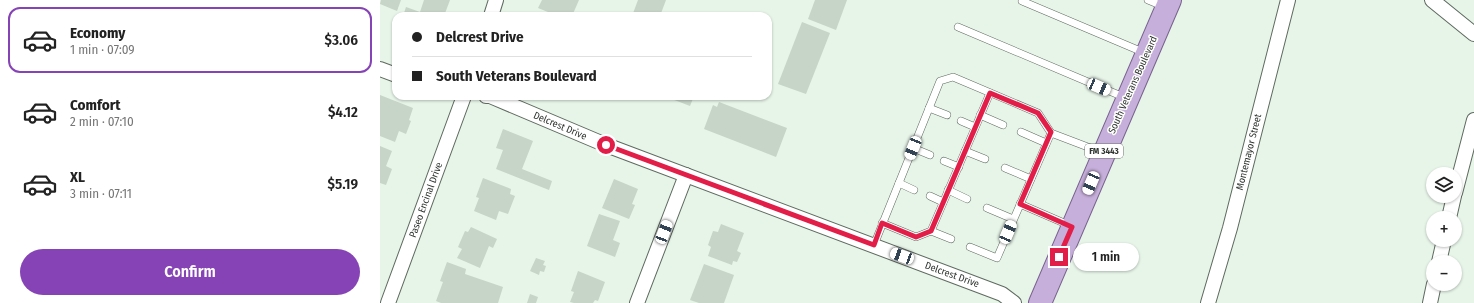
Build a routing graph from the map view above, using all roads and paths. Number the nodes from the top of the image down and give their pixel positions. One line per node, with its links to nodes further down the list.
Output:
1 (496, 0): 6 (street)
2 (1288, 0): 57 (street, Montemayor Street)
3 (1432, 0): 8 (street)
4 (1022, 1): 9 (lane)
5 (1162, 3): 9 (main road, South Veterans Boulevard / FM 3443)
6 (493, 12)
7 (958, 27): 13 (lane)
8 (1474, 34)
9 (1147, 54): 13 (main road, South Veterans Boulevard / FM 3443)
10 (380, 68): 11 (street)
11 (392, 73)
12 (990, 93): 16 (lane); 18 (lane); 24 (lane)
13 (1127, 99): 28 (main road, South Veterans Boulevard / FM 3443)
14 (463, 100): 53 (street, Paseo Encinal Drive)
15 (499, 100): 35 (street, Delcrest Drive)
16 (929, 108): 17 (lane); 26 (lane)
17 (947, 115)
18 (980, 115): 21 (lane); 22 (lane)
19 (1474, 120): 33 (street)
20 (961, 121): 22 (lane)
21 (1003, 124)
22 (975, 127): 27 (lane)
23 (1021, 132): 25 (lane)
24 (1051, 132): 25 (lane); 28 (lane)
25 (1046, 144): 36 (lane)
26 (913, 148): 29 (lane); 37 (lane)
27 (965, 151): 30 (lane); 32 (lane)
28 (1103, 153): 47 (main road, South Veterans Boulevard / FM 3443)
29 (930, 155)
30 (985, 159)
31 (944, 161): 32 (lane)
32 (959, 167): 39 (lane)
33 (1462, 167)
34 (1005, 168): 36 (lane)
35 (686, 175): 50 (street, Delcrest Drive); 54 (street)
36 (1031, 179): 43 (lane)
37 (899, 183): 38 (lane); 46 (lane)
38 (914, 190)
39 (948, 190): 41 (lane); 42 (lane)
40 (930, 196): 42 (lane)
41 (967, 199)
42 (944, 202): 48 (lane)
43 (1020, 204): 45 (lane); 47 (lane)
44 (987, 208): 45 (lane)
45 (1014, 219): 51 (lane)
46 (882, 223): 48 (lane); 50 (lane)
47 (1072, 227): 56 (main road, South Veterans Boulevard / FM 3443)
48 (931, 231): 49 (lane)
49 (951, 239)
50 (874, 245): 55 (street, Delcrest Drive)
51 (970, 247)
52 (1433, 291): 58 (street)
53 (388, 303)
54 (637, 303)
55 (1014, 303)
56 (1040, 303)
57 (1208, 303)
58 (1430, 303)

